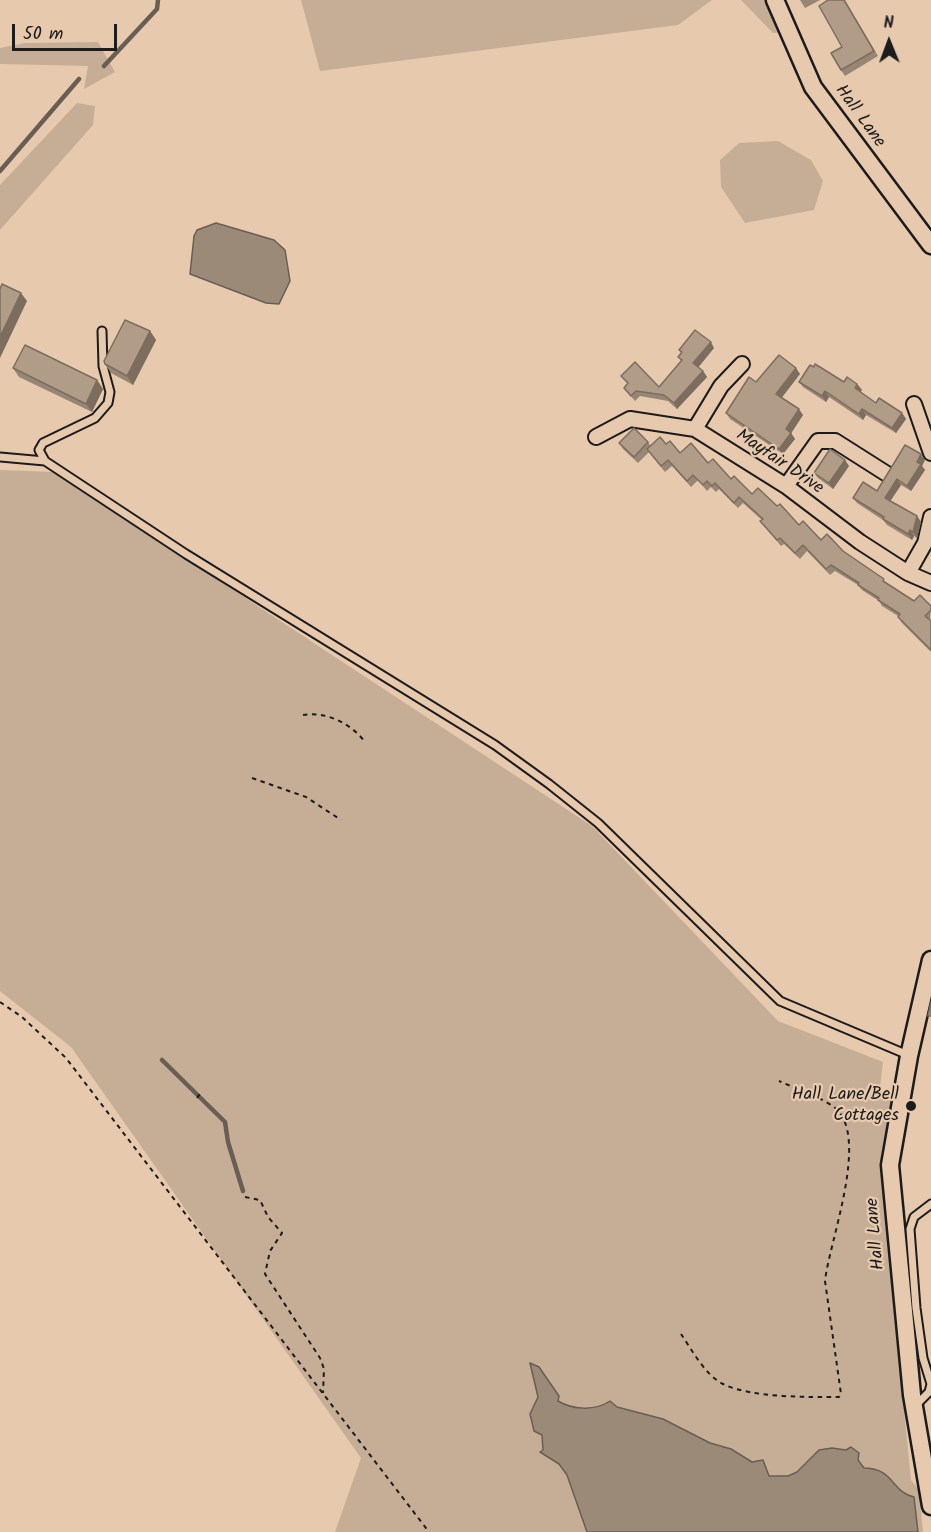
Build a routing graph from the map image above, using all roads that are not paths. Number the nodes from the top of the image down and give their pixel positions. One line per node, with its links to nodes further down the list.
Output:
1 (775, 0): 2 (street, Hall Lane)
2 (931, 245)
3 (102, 331): 10 (lane)
4 (742, 364): 6 (street)
5 (914, 404): 8 (street)
6 (695, 429): 7 (street, Mayfair Drive); 12 (street, Mayfair Drive)
7 (596, 437)
8 (931, 453)
9 (0, 457): 10 (lane)
10 (45, 461): 17 (lane)
11 (886, 474): 12 (street)
12 (786, 486): 14 (street, Mayfair Drive)
13 (931, 517): 14 (street)
14 (908, 573): 15 (street, Mayfair Drive)
15 (931, 584)
16 (931, 960): 17 (street, Hall Lane)
17 (909, 1056): 19 (street, Hall Lane)
18 (931, 1204): 19 (lane)
19 (914, 1407): 20 (street, Hall Lane)
20 (931, 1506)

